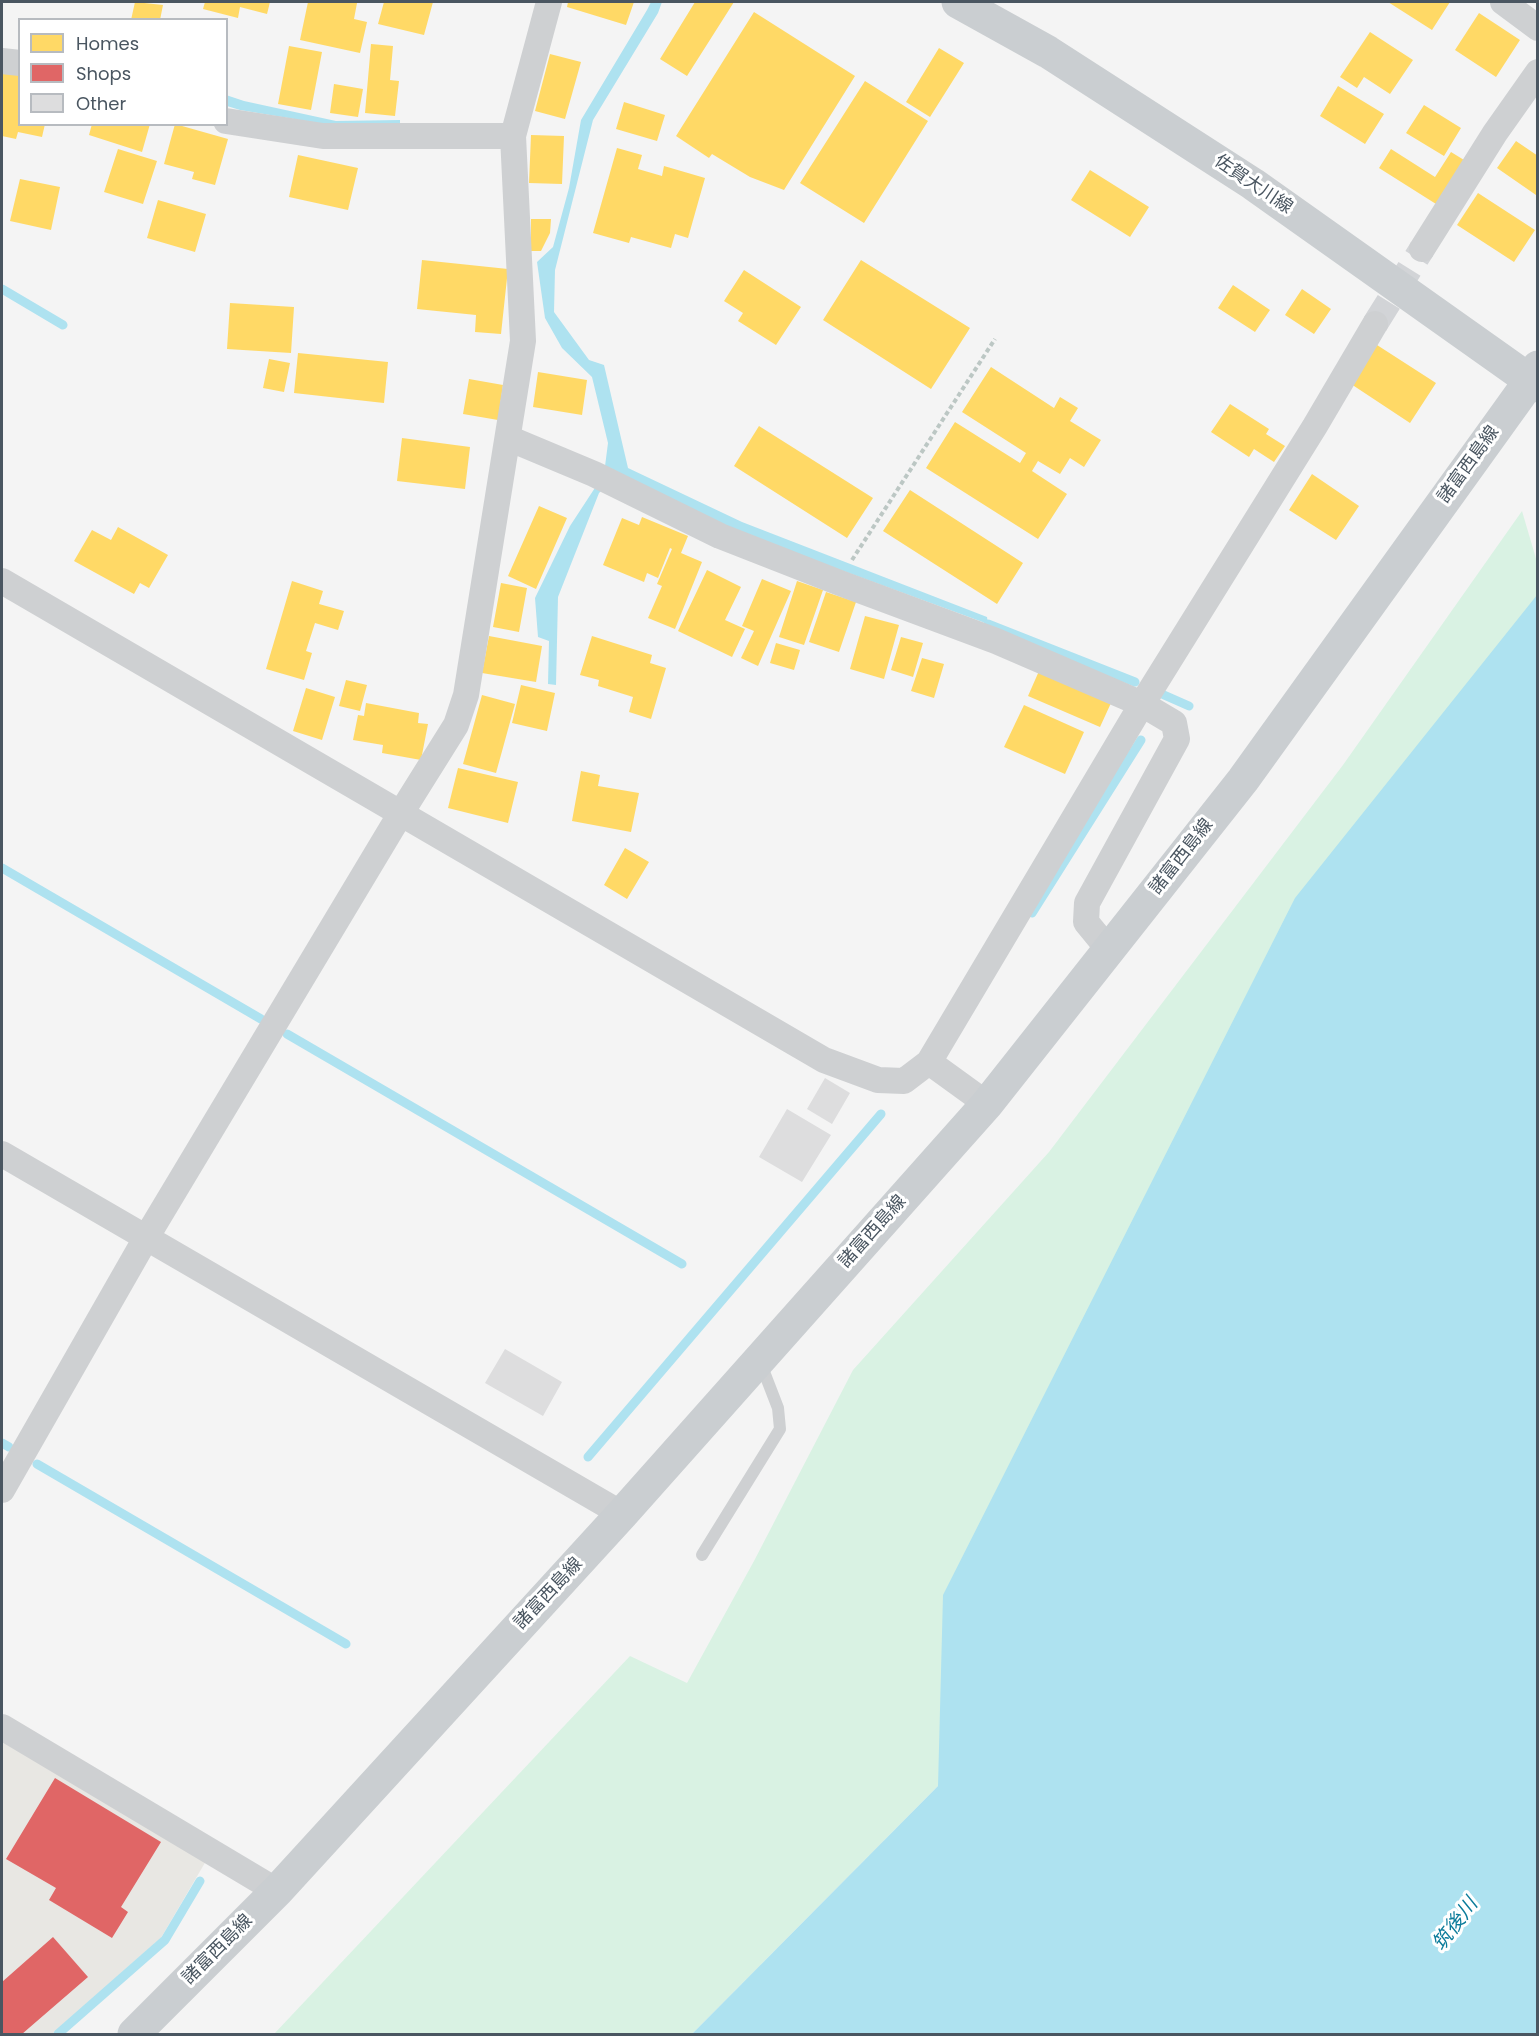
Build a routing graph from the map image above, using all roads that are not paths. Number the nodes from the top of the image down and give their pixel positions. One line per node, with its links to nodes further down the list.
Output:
1 (549, 2): 9 (street)
2 (958, 2): 12 (main road, 佐賀大川線)
3 (1503, 2): 4 (street)
4 (1538, 28)
5 (2, 61): 6 (street)
6 (18, 63)
7 (1538, 72): 10 (street)
8 (228, 121): 9 (street)
9 (513, 135): 13 (street)
10 (1422, 249)
11 (1375, 324): 15 (street)
12 (1535, 378): 17 (main road, 諸富西島線)
13 (508, 438): 15 (street); 16 (street)
14 (2, 581): 16 (street)
15 (1142, 704): 17 (street); 18 (street)
16 (401, 813): 18 (street); 21 (street)
17 (1109, 950): 19 (main road, 諸富西島線)
18 (929, 1062): 19 (street)
19 (987, 1104): 22 (main road, 諸富西島線)
20 (2, 1154): 21 (street)
21 (146, 1238): 23 (street); 24 (street)
22 (759, 1360): 24 (main road, 諸富西島線); 25 (lane)
23 (2, 1490)
24 (622, 1514): 27 (main road, 諸富西島線)
25 (702, 1555)
26 (2, 1727): 27 (street)
27 (277, 1891): 28 (main road, 諸富西島線)
28 (134, 2034)

